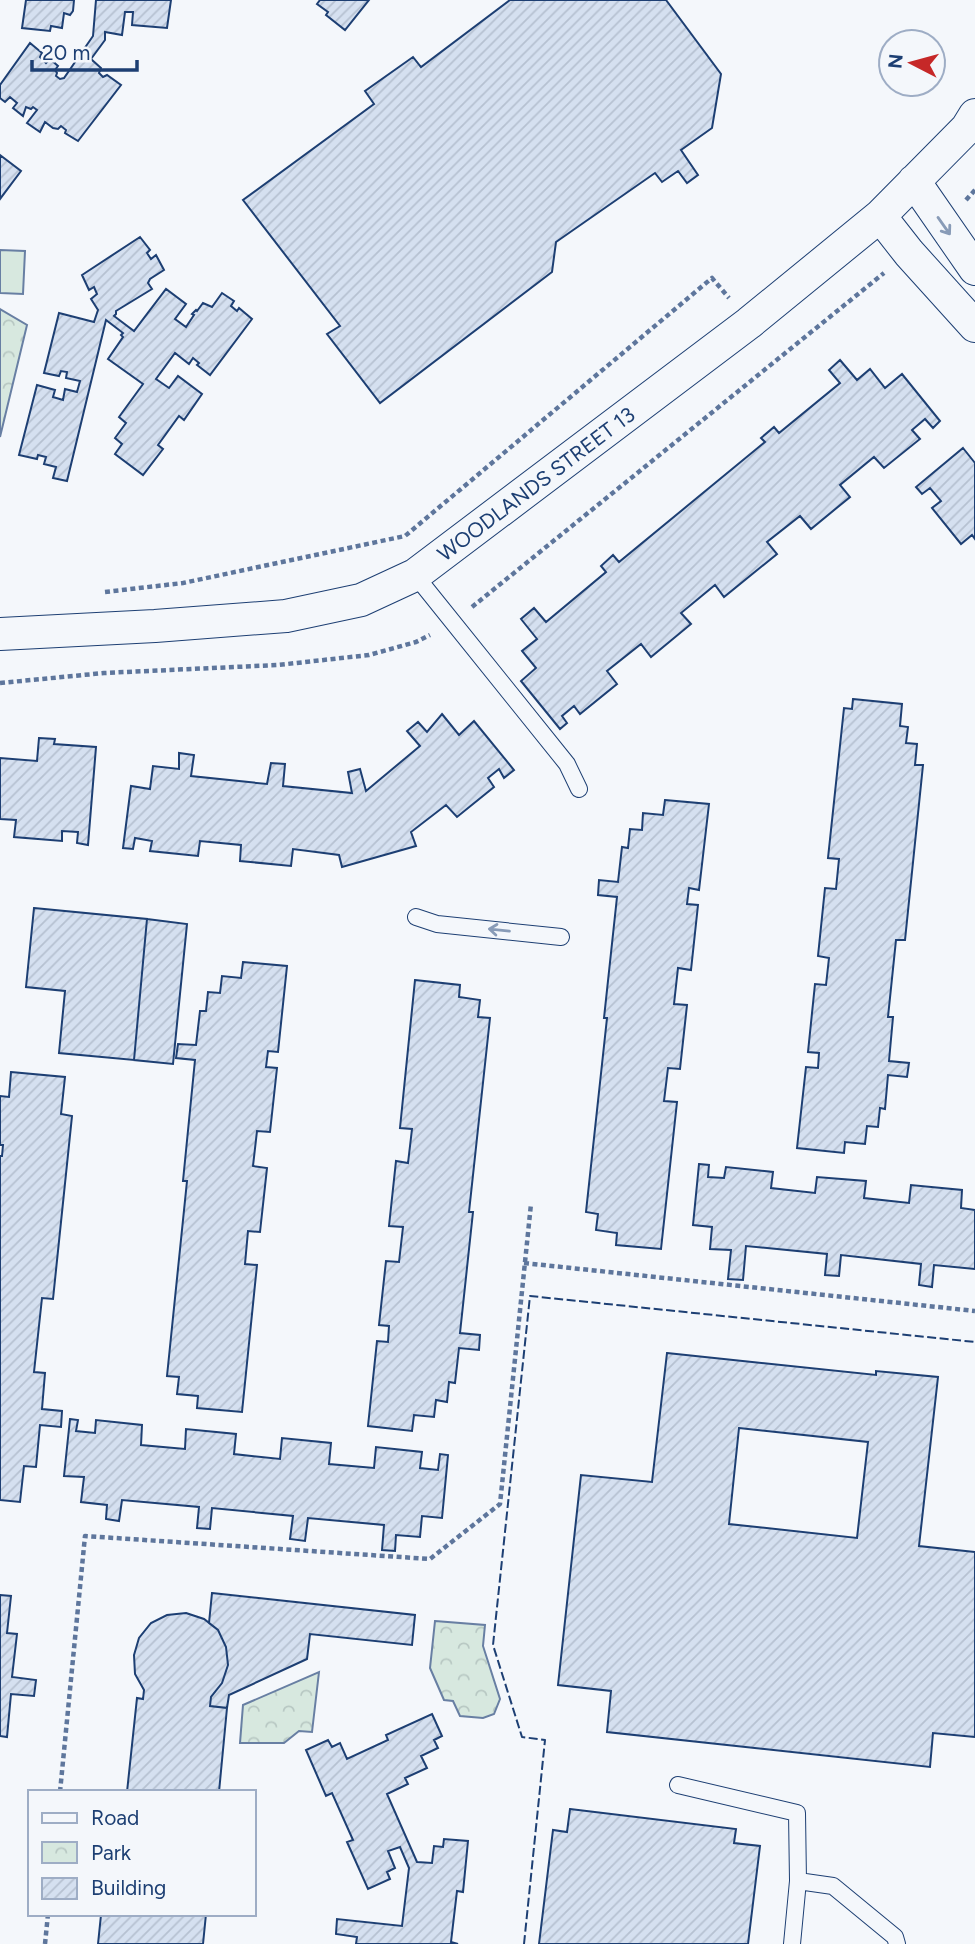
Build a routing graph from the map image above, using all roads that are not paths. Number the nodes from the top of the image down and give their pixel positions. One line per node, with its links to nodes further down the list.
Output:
1 (975, 115): 2 (street, WOODLANDS STREET 13)
2 (914, 181): 3 (street, WOODLANDS STREET 13); 4 (street, one-way to 4)
3 (880, 216): 5 (street); 6 (street, WOODLANDS STREET 13)
4 (975, 269)
5 (975, 326)
6 (415, 575): 7 (street, WOODLANDS STREET 13); 8 (lane)
7 (0, 634)
8 (579, 789)
9 (416, 917): 10 (lane, one-way to 9)
10 (561, 937)
11 (678, 1785): 12 (lane)
12 (799, 1881): 13 (lane); 14 (lane)
13 (792, 1944)
14 (897, 1944)

